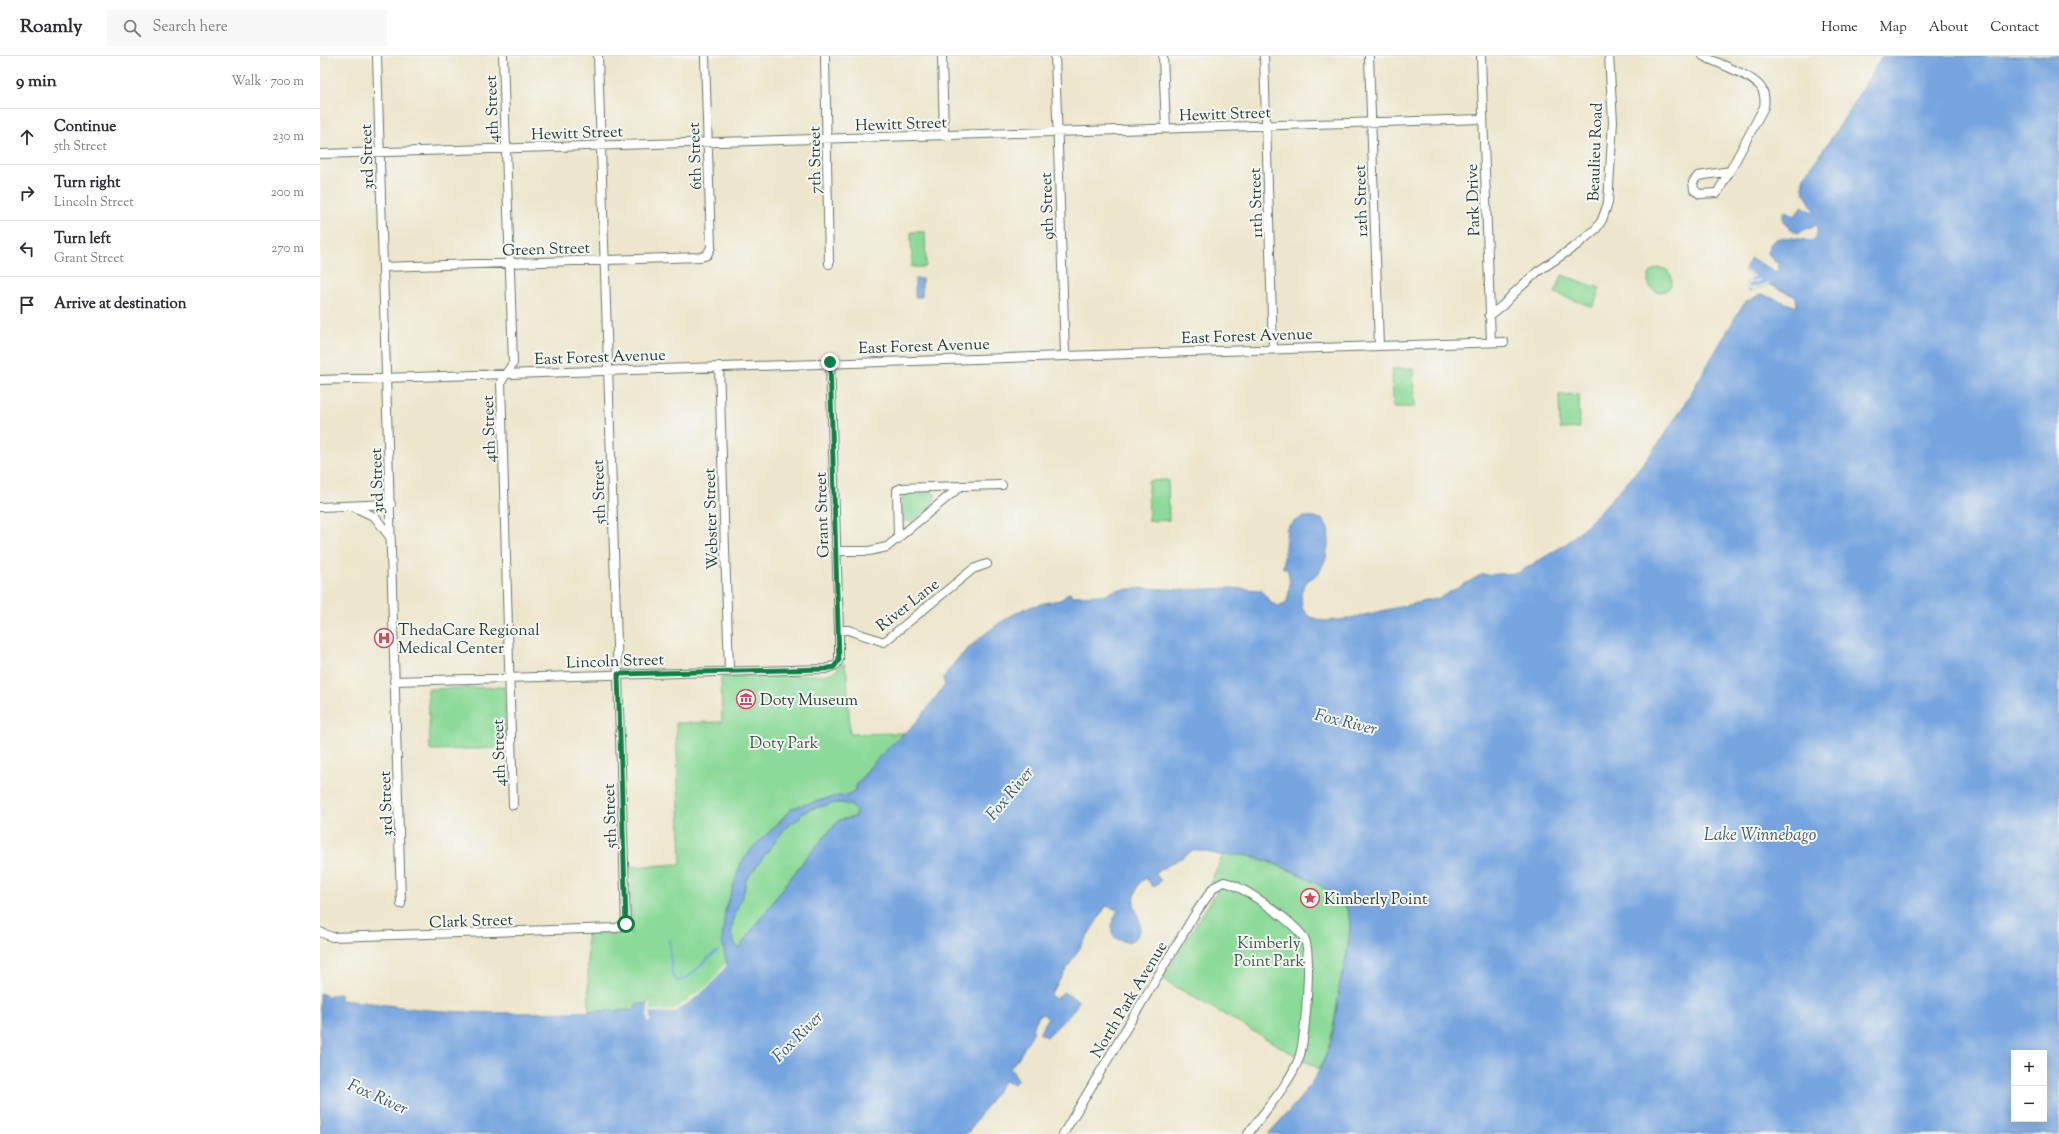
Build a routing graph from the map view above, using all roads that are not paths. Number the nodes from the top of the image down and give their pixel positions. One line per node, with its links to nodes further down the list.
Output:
1 (377, 56): 24 (street, 3rd Street)
2 (503, 56): 23 (street, 4th Street)
3 (598, 56): 22 (street, 5th Street)
4 (705, 56): 21 (street, 6th Street)
5 (825, 56): 20 (street, 7th Street)
6 (942, 56): 19 (street)
7 (1055, 56): 18 (street, 9th Street)
8 (1163, 56): 17 (street)
9 (1264, 56): 16 (street, 11th Street)
10 (1369, 56): 15 (street, 12th Street)
11 (1481, 56): 14 (street, Park Drive)
12 (1609, 56): 32 (street, Beaulieu Road)
13 (1703, 56): 26 (street)
14 (1483, 119): 15 (street, Hewitt Street); 32 (street, Park Drive)
15 (1371, 122): 16 (street, Hewitt Street); 35 (street, 12th Street)
16 (1266, 125): 17 (street, Hewitt Street); 36 (street, 11th Street)
17 (1166, 129): 18 (street, Hewitt Street)
18 (1057, 132): 19 (street, Hewitt Street); 37 (street, 9th Street)
19 (944, 136): 20 (street, Hewitt Street)
20 (828, 139): 21 (street, Hewitt Street); 30 (street, 7th Street)
21 (708, 142): 22 (street, Hewitt Street); 27 (street, 6th Street)
22 (600, 145): 23 (street, Hewitt Street); 28 (street, 5th Street)
23 (506, 148): 24 (street, Hewitt Street); 29 (street, 4th Street)
24 (380, 153): 25 (street, Hewitt Street); 31 (street, 3rd Street)
25 (320, 154)
26 (1730, 171)
27 (709, 254): 28 (street, Green Street)
28 (604, 260): 29 (street, Green Street); 40 (street, 5th Street)
29 (510, 264): 31 (street, Green Street); 41 (street, 4th Street)
30 (829, 264)
31 (383, 267): 42 (street, 3rd Street)
32 (1489, 316): 33 (street, Park Drive)
33 (1491, 342): 34 (street, East Forest Avenue); 35 (street, East Forest Avenue)
34 (1504, 342)
35 (1379, 346): 36 (street, East Forest Avenue)
36 (1273, 349): 37 (street, East Forest Avenue)
37 (1065, 354): 38 (street, East Forest Avenue)
38 (830, 362): 39 (street, East Forest Avenue); 51 (street, Grant Street)
39 (719, 366): 40 (street, East Forest Avenue); 55 (street, Webster Street)
40 (608, 370): 41 (street, East Forest Avenue); 56 (street, 5th Street)
41 (506, 373): 42 (street, East Forest Avenue); 57 (street, 4th Street)
42 (387, 377): 43 (street, East Forest Avenue); 46 (street, 3rd Street)
43 (320, 380)
44 (1002, 485): 45 (street)
45 (960, 486): 50 (street); 50 (street)
46 (391, 504): 47 (street); 49 (street, 3rd Street)
47 (348, 506): 48 (street); 49 (street)
48 (320, 507)
49 (390, 537): 58 (street, 3rd Street)
50 (898, 538): 51 (street)
51 (836, 551): 53 (street, Grant Street)
52 (987, 564): 53 (street, River Lane)
53 (839, 630): 54 (street, Grant Street)
54 (836, 665): 55 (street, Lincoln Street)
55 (729, 670): 56 (street, Lincoln Street)
56 (618, 674): 57 (street, Lincoln Street); 61 (street, 5th Street)
57 (509, 678): 58 (street, Lincoln Street); 59 (street, 4th Street)
58 (394, 681): 60 (street, 3rd Street)
59 (513, 806)
60 (402, 904)
61 (624, 926): 62 (street, Clark Street)
62 (320, 932)
63 (1063, 1134): 64 (street, North Park Avenue)
64 (1248, 1134)

